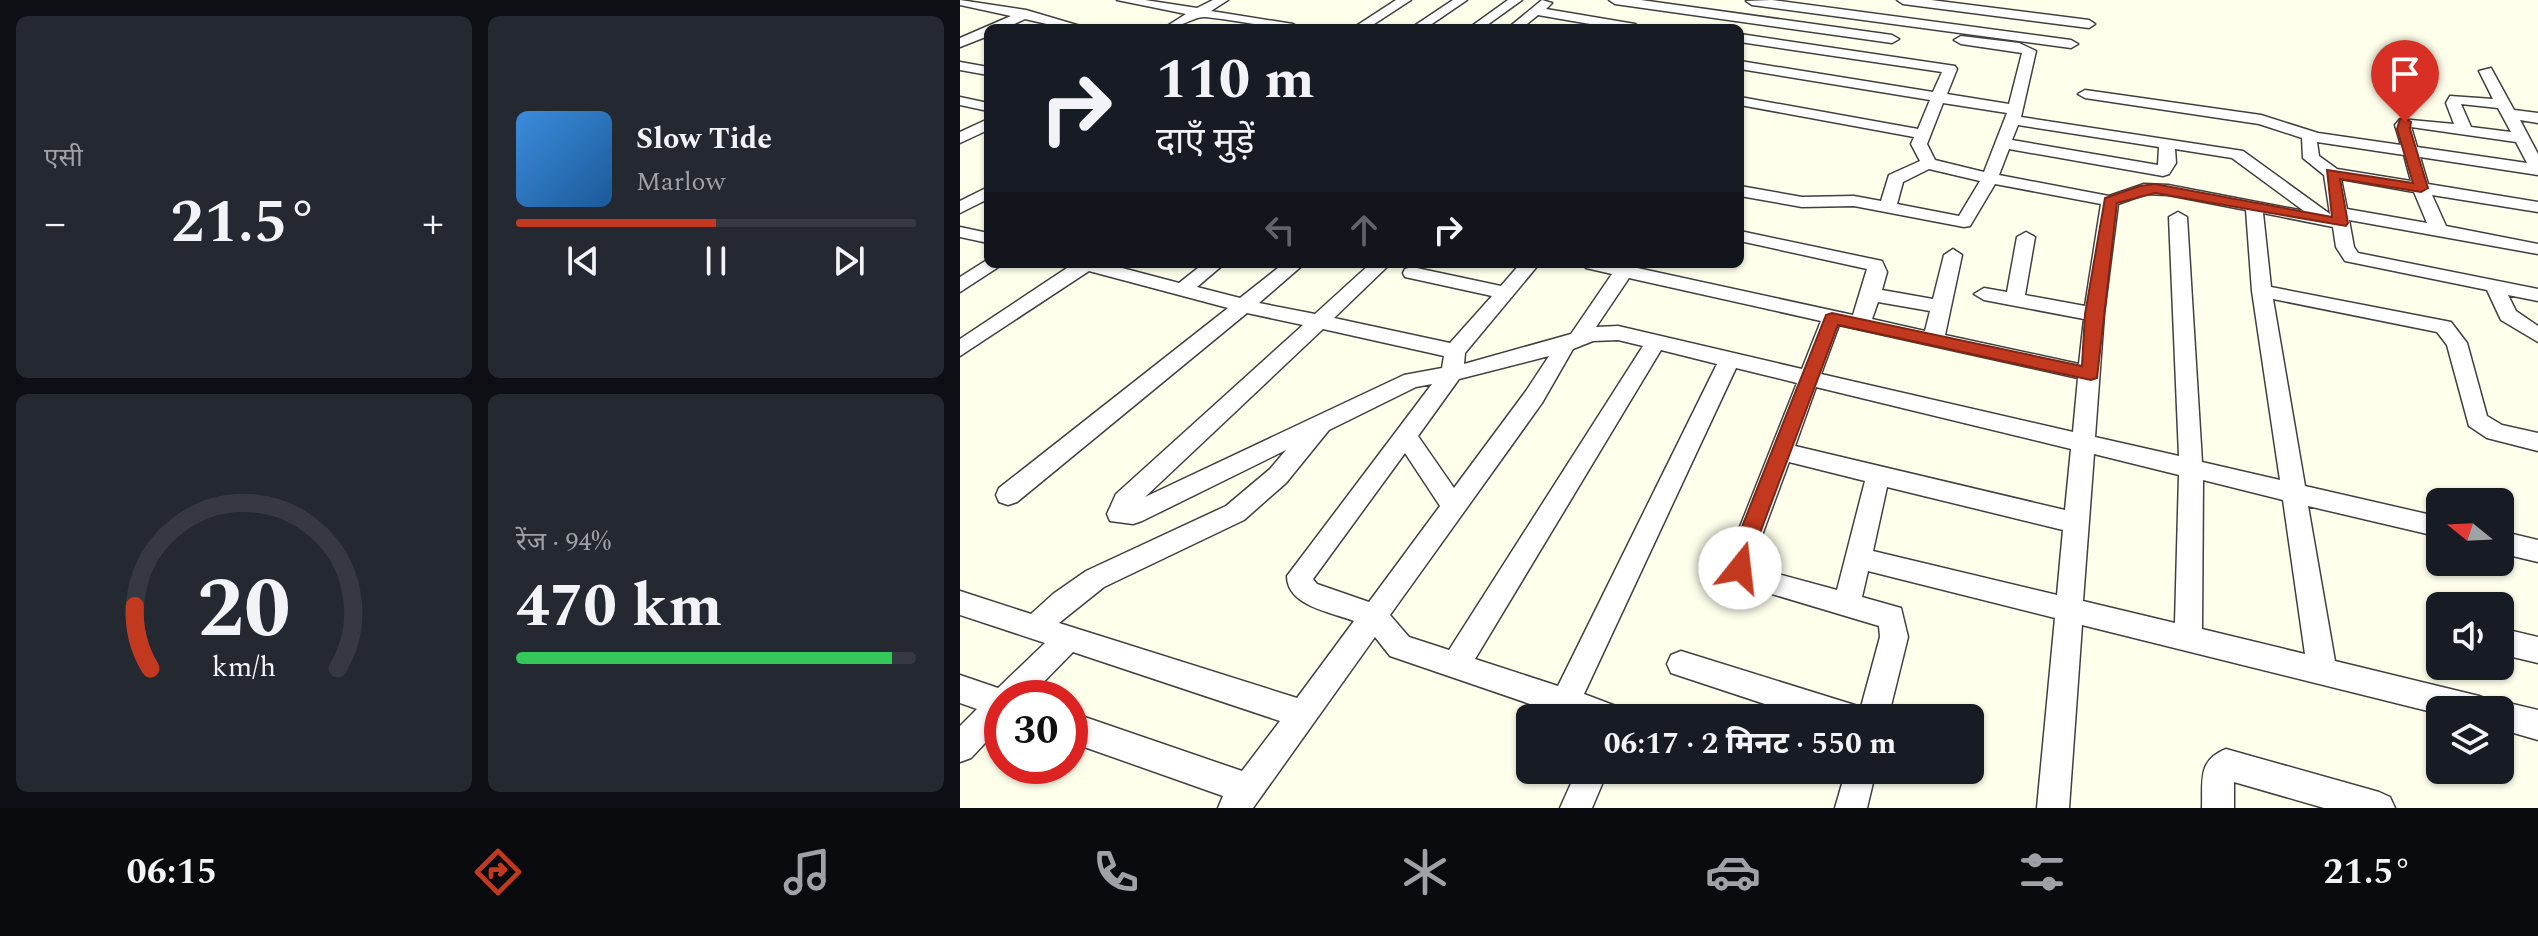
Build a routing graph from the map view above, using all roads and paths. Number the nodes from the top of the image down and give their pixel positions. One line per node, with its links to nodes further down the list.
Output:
1 (1123, 0): 14 (street)
2 (1222, 0): 14 (street)
3 (1401, 0): 23 (street)
4 (1461, 0): 24 (street)
5 (1550, 0): 13 (street)
6 (1615, 0): 17 (street)
7 (1903, 0): 11 (street)
8 (960, 1): 15 (street)
9 (1753, 1): 17 (street); 30 (street)
10 (1487, 2): 12 (street)
11 (1928, 2): 29 (street); 30 (street)
12 (1512, 3): 25 (street)
13 (1537, 11): 26 (street); 27 (street)
14 (1197, 13): 16 (street); 20 (street)
15 (1026, 14): 18 (street); 19 (street)
16 (1236, 19): 21 (street); 22 (street)
17 (1733, 23)
18 (1004, 24)
19 (1065, 24)
20 (1177, 24)
21 (1227, 24)
22 (1268, 24)
23 (1365, 24)
24 (1423, 24)
25 (1481, 24)
26 (1519, 24)
27 (1612, 24)
28 (1744, 24): 33 (street)
29 (2089, 24)
30 (1932, 25): 31 (street)
31 (1963, 35): 34 (street); 37 (street); 46 (street)
32 (1744, 39): 37 (street)
33 (1892, 39)
34 (2071, 44)
35 (960, 66): 38 (street)
36 (1744, 66): 41 (street)
37 (1950, 69): 41 (street)
38 (984, 70)
39 (2486, 71): 45 (street)
40 (2085, 94): 51 (street)
41 (1939, 96): 46 (street); 50 (street)
42 (960, 101): 44 (street)
43 (1744, 102): 50 (street)
44 (984, 106)
45 (2505, 109): 47 (street); 49 (street); 53 (street)
46 (2015, 115): 54 (street); 55 (street)
47 (2538, 118)
48 (984, 126): 52 (street)
49 (2464, 129): 53 (street); 56 (street)
50 (1922, 134): 57 (street)
51 (2316, 137): 56 (street); 59 (street)
52 (960, 138)
53 (2520, 138): 58 (street)
54 (2166, 142): 55 (street); 70 (street)
55 (2006, 144): 60 (street)
56 (2410, 151): 58 (street); 61 (street)
57 (1929, 163): 60 (street); 68 (street)
58 (2538, 170)
59 (2332, 173): 61 (street); 70 (street)
60 (1989, 179): 64 (street); 68 (street)
61 (2421, 188): 66 (street); 71 (street)
62 (1744, 192): 68 (street)
63 (984, 194): 67 (street)
64 (2110, 201): 65 (street); 101 (street)
65 (2254, 206): 70 (street); 93 (street)
66 (2538, 207)
67 (960, 208)
68 (1888, 208)
69 (2178, 217): 120 (street)
70 (2336, 219): 71 (street); 91 (street)
71 (2439, 230): 76 (street)
72 (960, 232): 73 (street)
73 (984, 237)
74 (1744, 237): 95 (street)
75 (2026, 237): 98 (street)
76 (2538, 249)
77 (1953, 255): 100 (street)
78 (988, 268): 90 (street)
79 (1080, 268): 109 (street)
80 (1101, 268): 89 (street)
81 (1141, 268): 89 (street)
82 (1210, 268): 92 (street)
83 (1290, 268): 99 (street)
84 (1377, 268): 103 (street)
85 (1527, 268): 94 (street)
86 (1611, 268): 87 (street)
87 (1624, 271): 102 (street); 106 (street)
88 (1412, 273): 94 (street)
89 (1130, 276): 92 (street)
90 (960, 286)
91 (2495, 288): 97 (street); 105 (street)
92 (1183, 289): 99 (street)
93 (2262, 291): 116 (street); 123 (street)
94 (1505, 293): 111 (street)
95 (1870, 294): 100 (street); 104 (street)
96 (1984, 294): 98 (street)
97 (2538, 295)
98 (2015, 300): 101 (street)
99 (1245, 306): 103 (street); 124 (street)
100 (1941, 307): 107 (street)
101 (2094, 314): 112 (street)
102 (1832, 318): 104 (street); 113 (street)
103 (1320, 323): 111 (street); 119 (street)
104 (1860, 325): 107 (street)
105 (2538, 335)
106 (1572, 341): 108 (street); 111 (street); 125 (street)
107 (1933, 341): 112 (street)
108 (1656, 342): 110 (street); 141 (street)
109 (960, 349)
110 (1730, 359): 113 (street); 147 (street)
111 (1454, 363): 114 (street); 115 (street)
112 (2091, 374): 117 (street)
113 (1812, 377): 117 (street); 118 (street)
114 (1325, 421): 121 (street); 135 (street)
115 (1406, 436): 125 (street); 134 (street)
116 (2538, 442)
117 (2083, 443): 120 (street); 126 (street)
118 (1782, 452): 122 (street); 132 (street)
119 (1174, 457): 121 (street); 121 (street)
120 (2191, 468): 123 (street); 136 (street)
121 (1211, 475)
122 (1878, 476): 126 (street); 130 (street)
123 (2295, 492): 127 (street); 142 (street)
124 (1008, 495)
125 (1454, 507): 134 (street)
126 (2078, 523): 133 (street)
127 (2426, 524)
128 (2514, 545): 129 (street)
129 (2538, 551)
130 (1858, 558): 132 (street); 133 (street)
131 (960, 603): 135 (street)
132 (1847, 603): 150 (street)
133 (2071, 613): 136 (street); 162 (street)
134 (1374, 616): 141 (street); 151 (street)
135 (1035, 628): 137 (street)
136 (2188, 638): 142 (street)
137 (1068, 639): 143 (street); 151 (street)
138 (2514, 644): 139 (street)
139 (2538, 650)
140 (1681, 664): 149 (street)
141 (1455, 666): 147 (street)
142 (2322, 671): 145 (street)
143 (1026, 680)
144 (960, 689): 146 (street)
145 (2426, 697)
146 (984, 698)
147 (1565, 702): 148 (street)
148 (1571, 704)
149 (1808, 704)
150 (1876, 704)
151 (1303, 714): 159 (street)
152 (2514, 719): 154 (street)
153 (984, 722): 156 (street)
154 (2538, 725)
155 (1088, 735): 159 (street)
156 (960, 747)
157 (1587, 784): 161 (street)
158 (1859, 784): 160 (street)
159 (1241, 799)
160 (1855, 807)
161 (1576, 808)
162 (2053, 808)
163 (2218, 808): 164 (street)
164 (2379, 808)

